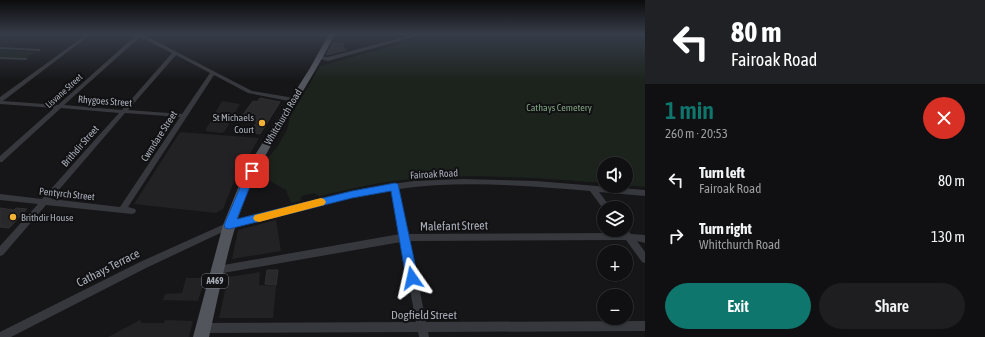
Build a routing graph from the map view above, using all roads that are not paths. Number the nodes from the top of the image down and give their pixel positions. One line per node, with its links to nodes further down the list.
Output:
1 (34, 50): 2 (street)
2 (39, 50)
3 (68, 50): 14 (street)
4 (123, 50): 15 (street, Lisvane Street)
5 (168, 50): 8 (street)
6 (323, 50): 10 (main road, Whitchurch Road / A469)
7 (362, 50): 10 (street)
8 (175, 53): 12 (street); 16 (street, Brithdir Street)
9 (0, 58): 11 (street)
10 (319, 58): 13 (main road, Whitchurch Road / A469)
11 (26, 59)
12 (212, 72): 13 (street); 17 (street, Cwmdare Street)
13 (294, 100): 27 (main road, Whitchurch Road / A469)
14 (0, 101): 15 (street, Rhygoes Street)
15 (60, 106): 16 (street, Rhygoes Street); 18 (street, Lisvane Street)
16 (124, 111): 17 (street, Rhygoes Street); 24 (street, Brithdir Street)
17 (184, 116): 25 (street, Cwmdare Street)
18 (0, 160)
19 (395, 187): 20 (street, Fairoak Road); 27 (street, Fairoak Road); 31 (street)
20 (592, 188): 21 (street, Fairoak Road); 23 (street)
21 (645, 193)
22 (0, 197): 24 (street, Pentyrch Street)
23 (602, 201)
24 (45, 202): 25 (street, Pentyrch Street); 33 (street, Brithdir Street)
25 (122, 210): 26 (street, Pentyrch Street)
26 (132, 211)
27 (229, 225): 35 (main road, A469); 39 (street, Cathays Terrace)
28 (597, 234): 31 (street, Malefant Street)
29 (633, 235): 32 (street, Malefant Street)
30 (629, 237): 34 (street)
31 (405, 238): 35 (street, Malefant Street); 37 (street)
32 (645, 239)
33 (0, 252)
34 (645, 259)
35 (218, 270): 38 (main road, A469)
36 (645, 326): 37 (street, Dogfield Street)
37 (423, 332): 38 (street, Dogfield Street)
38 (202, 333)
39 (4, 336)

